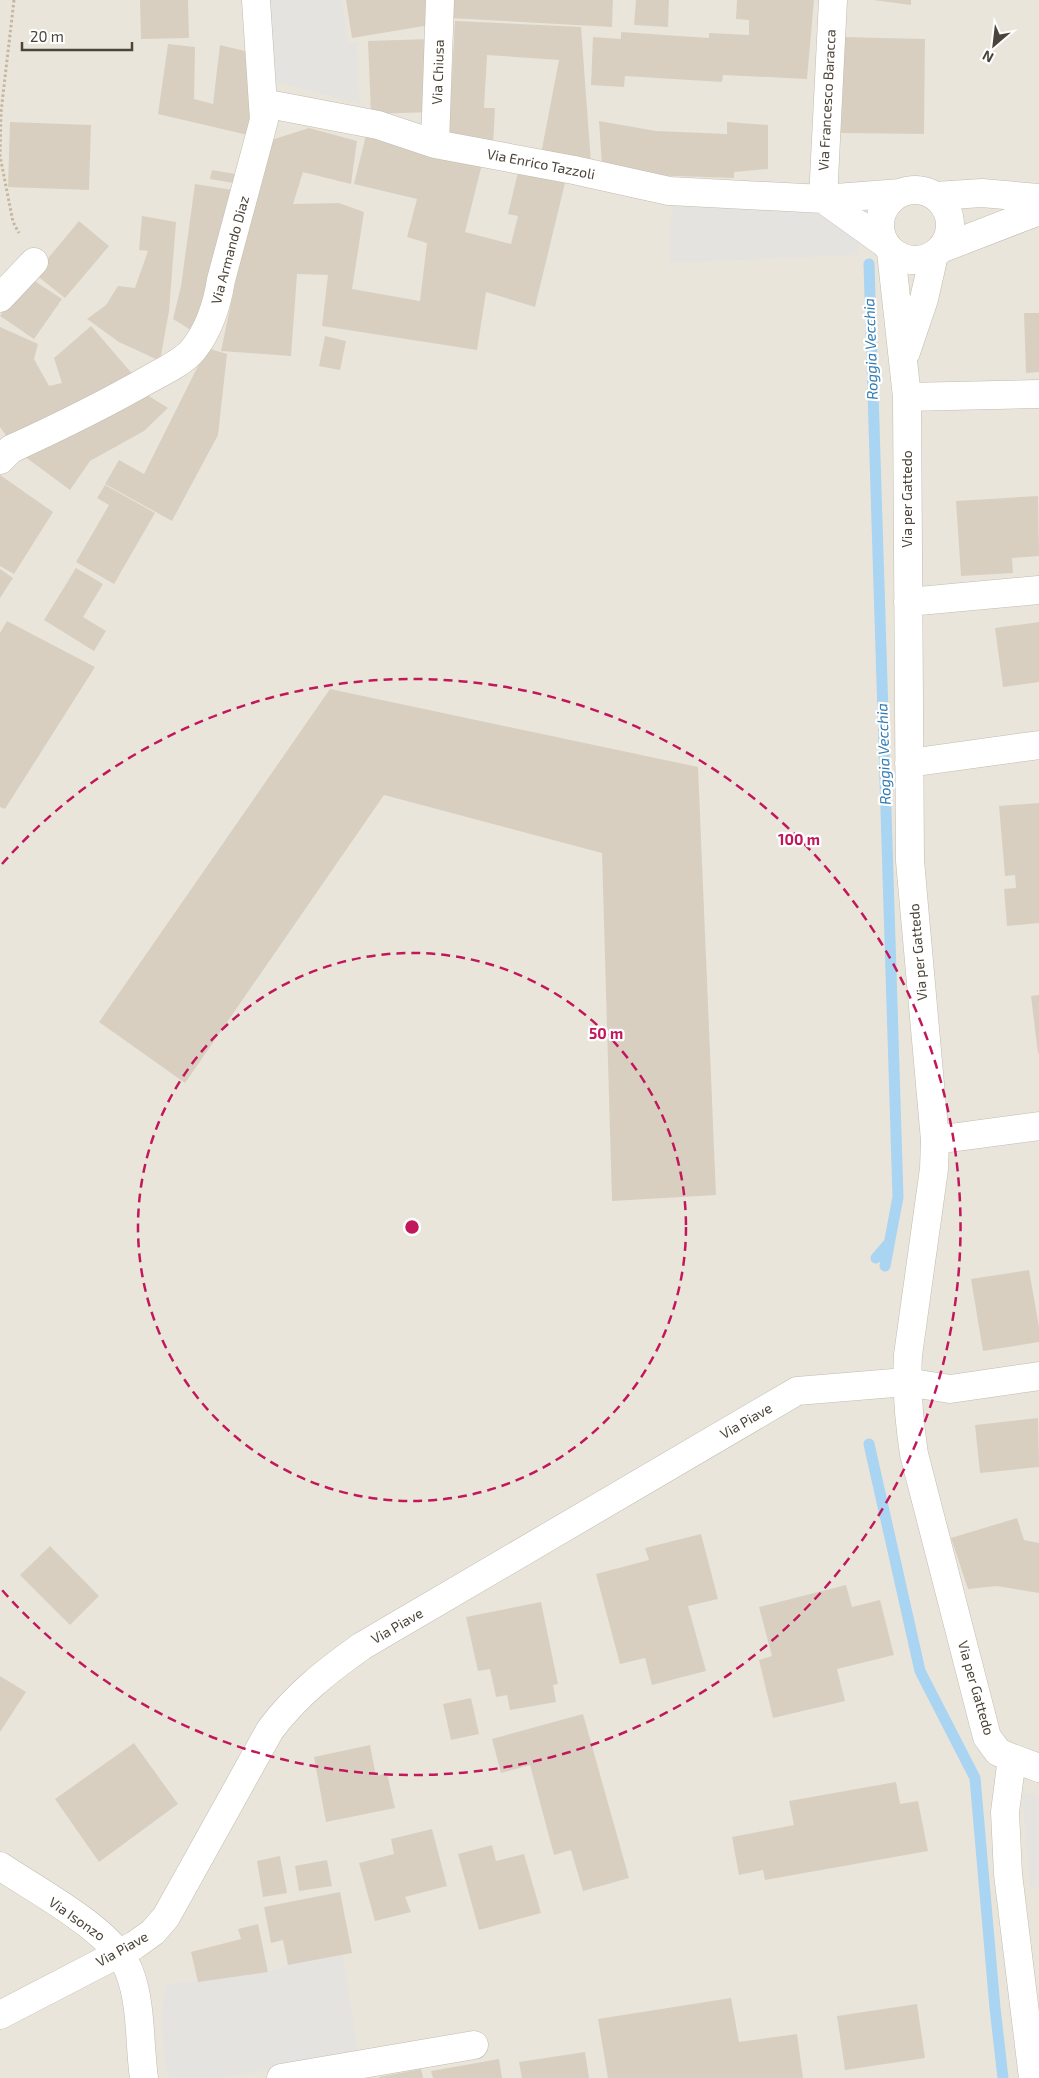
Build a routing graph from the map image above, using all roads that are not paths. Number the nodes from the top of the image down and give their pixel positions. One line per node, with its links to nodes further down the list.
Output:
1 (256, 0): 4 (street, Via Armando Diaz)
2 (440, 0): 5 (street, Via Chiusa)
3 (833, 0): 9 (street, Via Francesco Baracca)
4 (263, 103): 5 (street, Via Enrico Tazzoli); 18 (street, Via Armando Diaz)
5 (435, 144): 9 (street, Via Enrico Tazzoli)
6 (901, 193): 7 (street); 9 (street, Via Enrico Tazzoli); 11 (street)
7 (935, 196): 8 (street); 12 (street)
8 (1039, 198)
9 (822, 200): 11 (street)
10 (1039, 211): 12 (street)
11 (887, 247): 12 (street); 15 (street, Via per Gattedo)
12 (938, 252): 15 (street, Via per Gattedo)
13 (34, 262): 14 (street)
14 (0, 298)
15 (903, 361): 17 (street, Via per Gattedo)
16 (1039, 394): 17 (street)
17 (907, 397): 20 (street, Via per Gattedo)
18 (4, 447)
19 (1039, 590): 20 (street)
20 (908, 602): 22 (street, Via per Gattedo)
21 (1039, 745): 22 (street)
22 (909, 763): 24 (street, Via per Gattedo)
23 (1039, 1126): 24 (street)
24 (935, 1140): 26 (street, Via per Gattedo)
25 (1039, 1376): 26 (street)
26 (906, 1382): 27 (street, Via per Gattedo); 30 (street, Via Piave)
27 (1012, 1758): 28 (street, Via per Gattedo); 35 (street)
28 (1039, 1768)
29 (0, 1866): 30 (street, Via Isonzo)
30 (119, 1952): 31 (street, Via Piave); 33 (street, Via Isonzo)
31 (0, 2015)
32 (474, 2045): 34 (street)
33 (144, 2078)
34 (281, 2078)
35 (1033, 2078)

